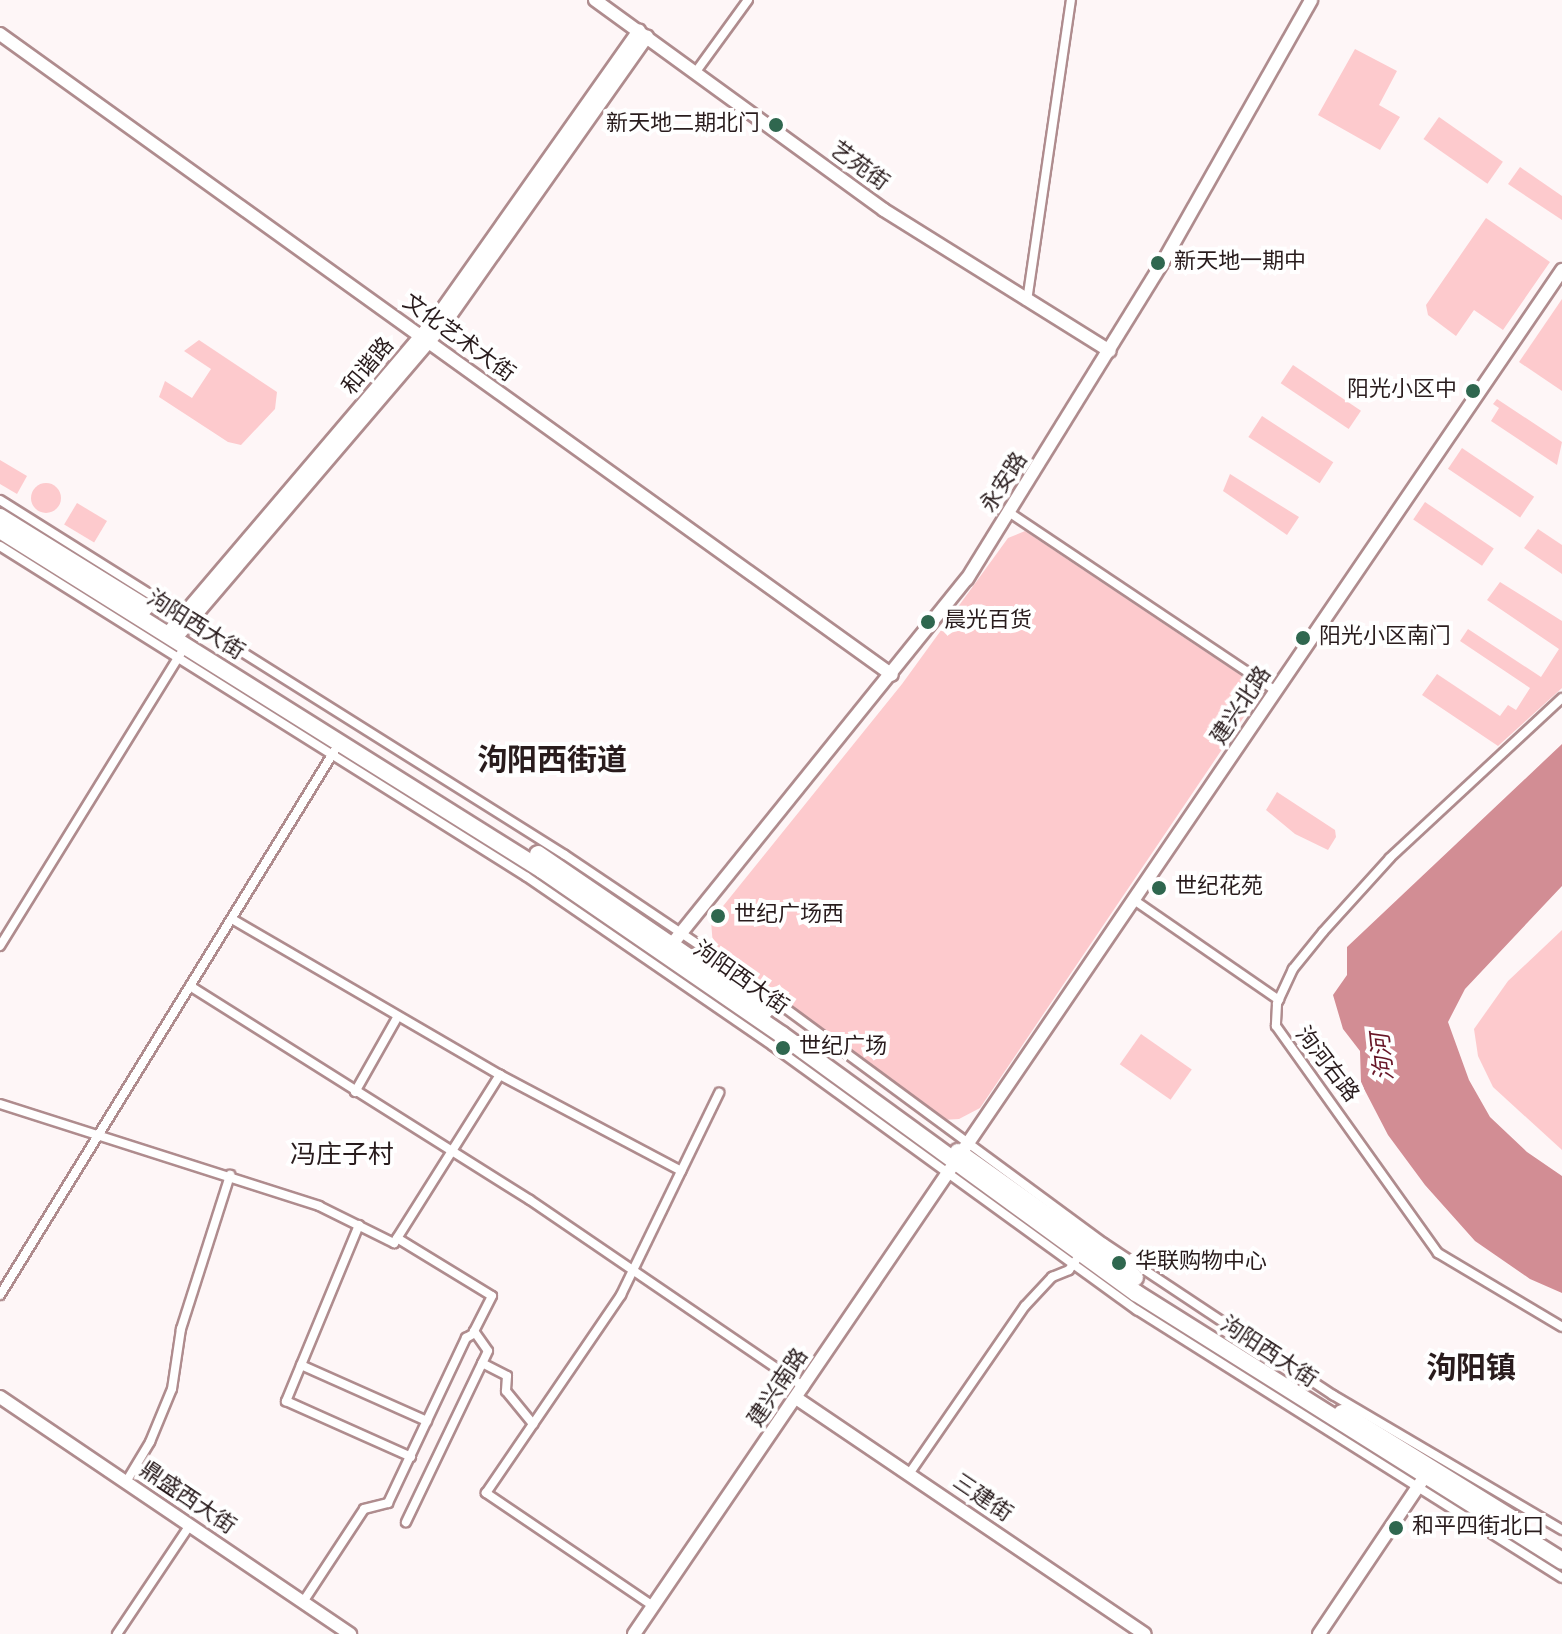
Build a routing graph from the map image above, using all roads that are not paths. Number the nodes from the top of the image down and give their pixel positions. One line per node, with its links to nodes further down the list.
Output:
1 (595, 0): 6 (street, 艺苑街)
2 (748, 0): 7 (street)
3 (1071, 0): 9 (street)
4 (1311, 0): 11 (street, 永安路)
5 (0, 34): 10 (street, 文化艺术大街)
6 (643, 34): 7 (street, 艺苑街); 10 (street, 和谐路)
7 (695, 73): 9 (street, 艺苑街)
8 (1562, 270): 19 (street, 建兴北路)
9 (1027, 301): 11 (street, 艺苑街)
10 (425, 339): 17 (street, 和谐路); 18 (street, 文化艺术大街)
11 (1110, 351): 13 (street, 永安路)
12 (0, 500): 17 (street)
13 (1010, 513): 18 (street, 永安路); 19 (street)
14 (0, 517): 17 (highway, 泃阳西大街)
15 (0, 530): 17 (highway, 泃阳西大街)
16 (0, 546): 17 (street)
17 (180, 633): 21 (highway, 泃阳西大街); 24 (highway, 泃阳西大街); 25 (street)
18 (892, 675): 24 (street, 永安路)
19 (1276, 691): 22 (street, 建兴北路)
20 (1562, 698): 27 (street)
21 (336, 748): 23 (street); 35 (highway, 泃阳西大街)
22 (1134, 900): 27 (street); 35 (street, 建兴北路)
23 (232, 919): 26 (street); 28 (street)
24 (676, 938): 35 (highway, 泃阳西大街)
25 (0, 946)
26 (190, 986): 30 (street); 33 (street)
27 (1279, 1000): 43 (street, 泃河右路)
28 (398, 1016): 29 (street); 30 (street)
29 (500, 1075): 34 (street); 36 (street)
30 (355, 1092): 34 (street)
31 (719, 1093): 36 (street)
32 (0, 1104): 33 (street)
33 (97, 1134): 37 (street); 42 (street)
34 (449, 1152): 39 (street); 41 (street)
35 (958, 1160): 40 (highway, 泃阳西大街); 47 (street, 建兴南路); 57 (street); 58 (highway, 泃阳西大街)
36 (681, 1171): 41 (street)
37 (230, 1175): 38 (street); 53 (street)
38 (359, 1225): 39 (street); 46 (street)
39 (397, 1238): 44 (street)
40 (1076, 1260): 52 (street); 54 (highway, 泃阳西大街)
41 (634, 1272): 47 (street); 50 (street)
42 (0, 1295)
43 (1562, 1327)
44 (473, 1334): 45 (street); 49 (street)
45 (482, 1363): 50 (street); 55 (street)
46 (301, 1365): 49 (street); 51 (street)
47 (800, 1393): 52 (street, 三建街); 62 (street, 建兴南路)
48 (0, 1397): 53 (street, 鼎盛西大街)
49 (427, 1421): 51 (street)
50 (533, 1424): 62 (street)
51 (411, 1457): 61 (street)
52 (909, 1474): 66 (street, 三建街)
53 (126, 1482): 56 (street, 鼎盛西大街)
54 (1420, 1484): 59 (highway, 泃阳西大街); 60 (street); 67 (street)
55 (406, 1522)
56 (190, 1525): 61 (street, 鼎盛西大街); 63 (street)
57 (1562, 1530)
58 (1562, 1548)
59 (1562, 1561)
60 (1562, 1578)
61 (303, 1602): 64 (street, 鼎盛西大街)
62 (653, 1606): 65 (street, 建兴南路)
63 (117, 1634)
64 (350, 1634)
65 (634, 1634)
66 (1145, 1634)
67 (1319, 1634)

